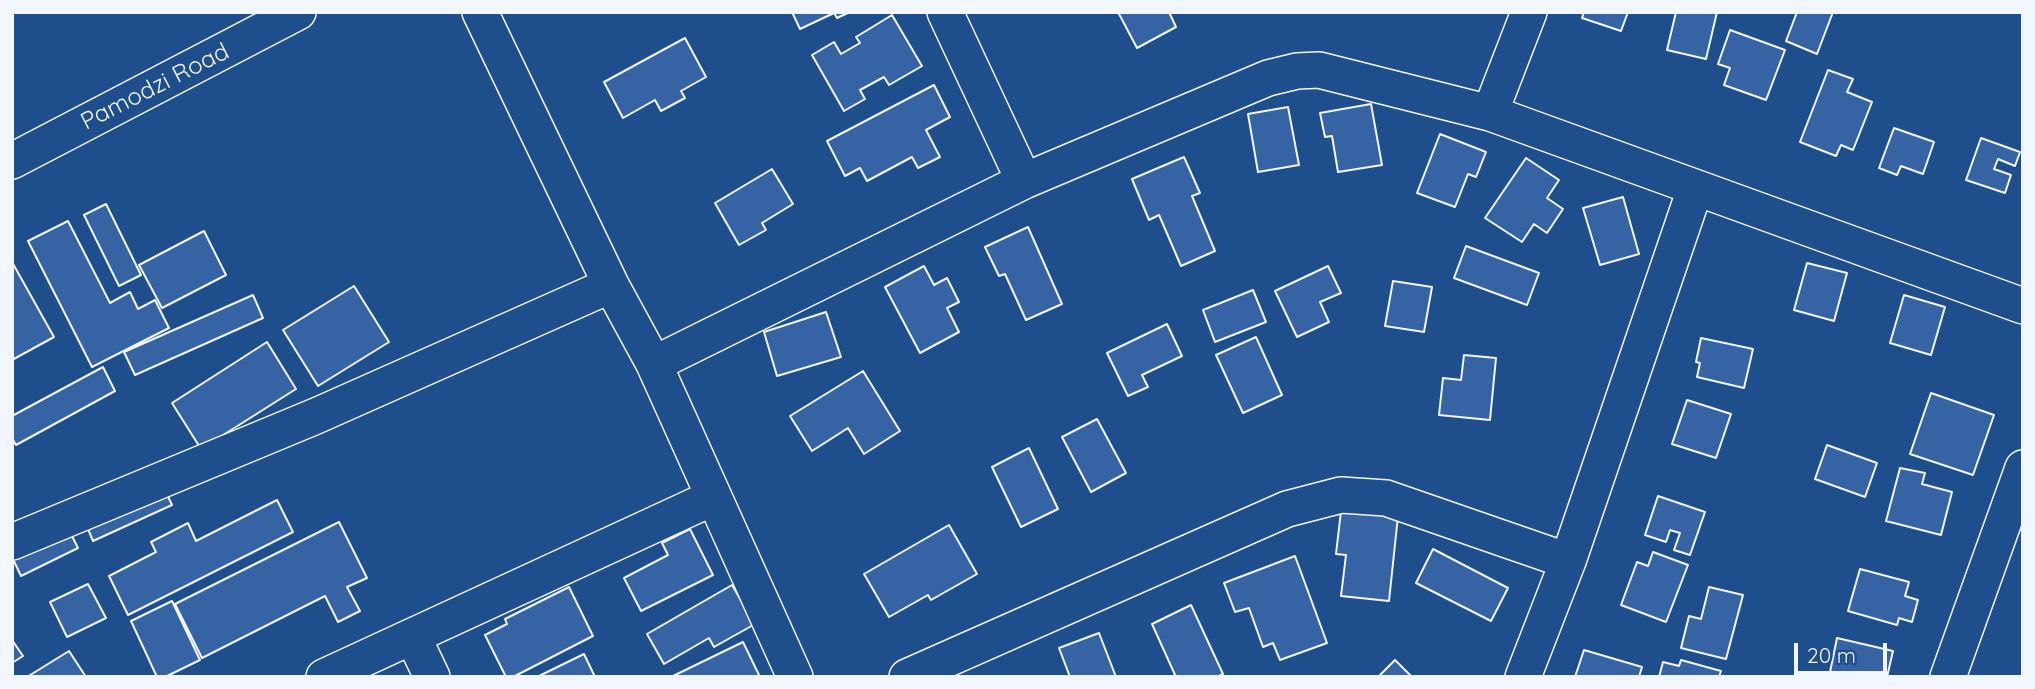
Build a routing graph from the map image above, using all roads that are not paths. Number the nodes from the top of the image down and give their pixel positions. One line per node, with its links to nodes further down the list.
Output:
1 (299, 12): 6 (street, Pamodzi Road)
2 (480, 12): 9 (street)
3 (945, 12): 7 (street)
4 (1529, 12): 5 (street)
5 (1490, 113): 7 (street); 8 (street)
6 (12, 161)
7 (1024, 181): 11 (street)
8 (1695, 189): 10 (street); 15 (street)
9 (611, 285): 11 (street); 14 (street)
10 (2023, 306)
11 (654, 364): 13 (street)
12 (2023, 468): 22 (street)
13 (712, 498): 16 (street); 19 (street)
14 (12, 542)
15 (1568, 561): 20 (street); 21 (street)
16 (413, 637): 17 (street); 18 (street)
17 (324, 677)
18 (432, 677)
19 (795, 677)
20 (907, 677)
21 (1523, 677)
22 (1948, 677)

